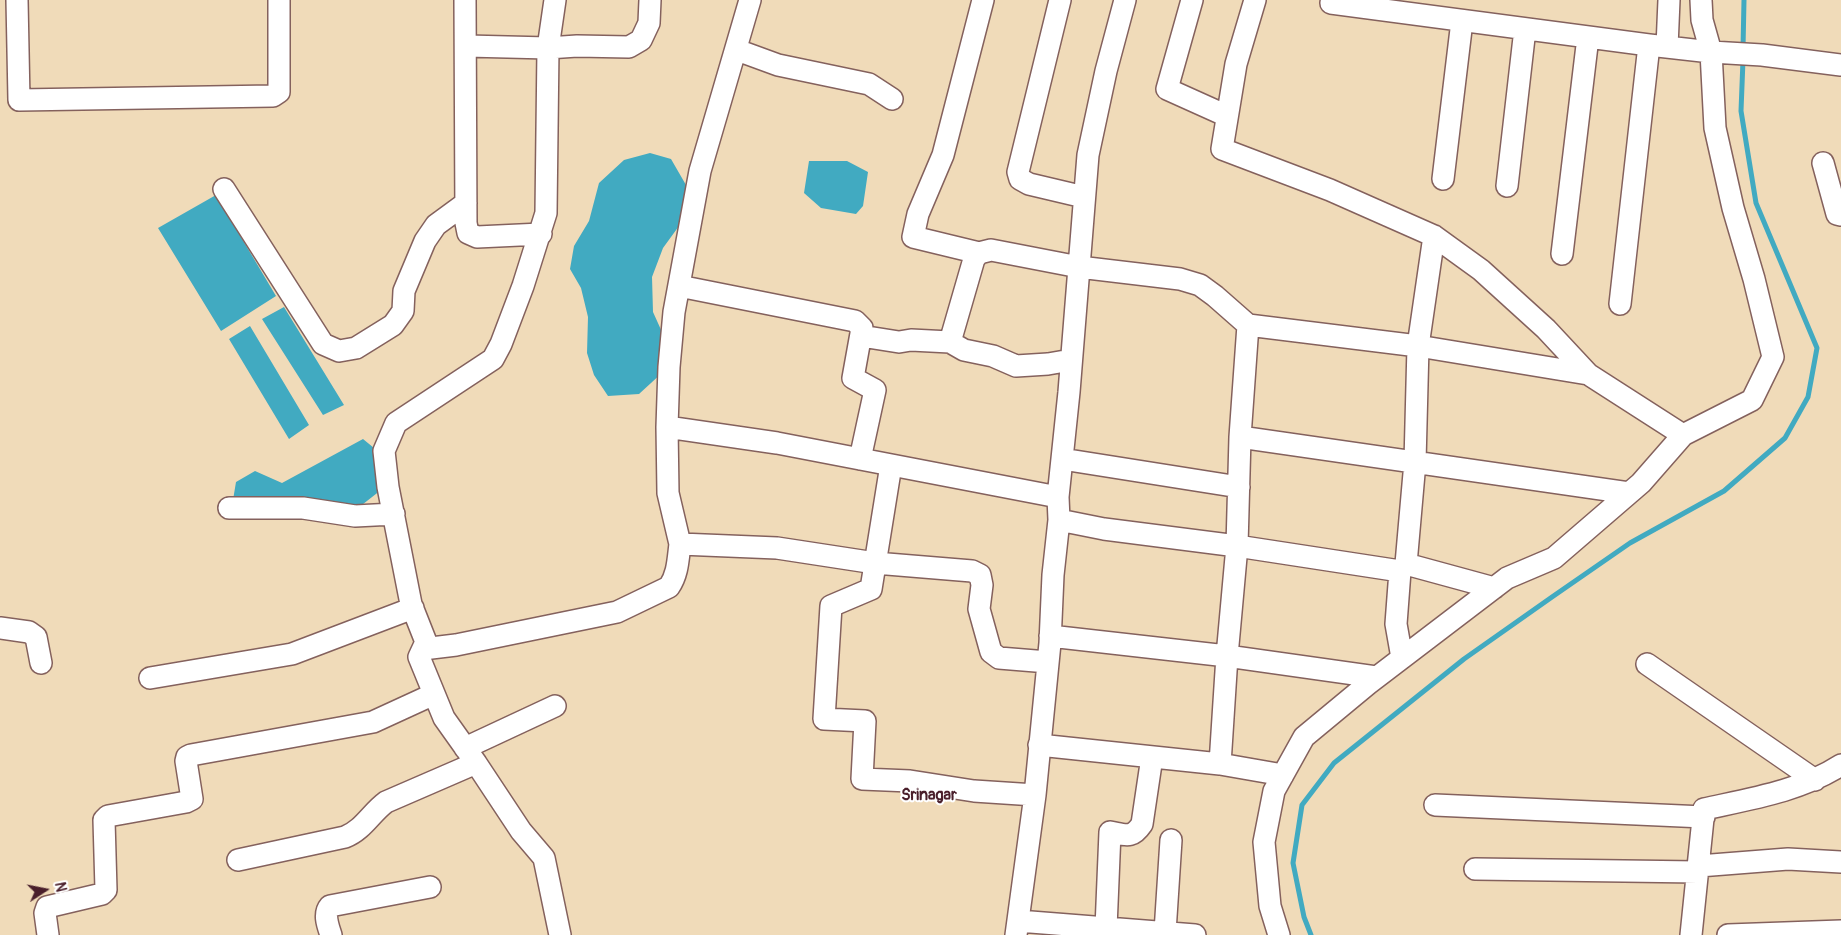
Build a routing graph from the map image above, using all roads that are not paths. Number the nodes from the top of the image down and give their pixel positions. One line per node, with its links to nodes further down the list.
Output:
1 (17, 0): 2 (street)
2 (279, 0)
3 (466, 0): 18 (street)
4 (555, 0): 20 (street)
5 (650, 0): 20 (street)
6 (750, 0): 21 (street)
7 (983, 0): 35 (street)
8 (1060, 0): 30 (street)
9 (1192, 0): 25 (street)
10 (1255, 0): 25 (street)
11 (1669, 0): 19 (street)
12 (1701, 0): 22 (street)
13 (1331, 3): 15 (street)
14 (1119, 4): 30 (street)
15 (1462, 21): 16 (street); 27 (street)
16 (1525, 30): 17 (street); 28 (street)
17 (1588, 37): 19 (street); 36 (street)
18 (467, 46): 20 (street); 31 (street)
19 (1658, 46): 22 (street); 39 (street)
20 (548, 48): 33 (street)
21 (737, 50): 24 (street); 38 (street)
22 (1718, 52): 23 (street); 47 (street)
23 (1841, 65)
24 (892, 99)
25 (1227, 116): 34 (street)
26 (1823, 163): 32 (street)
27 (1443, 179)
28 (1507, 186)
29 (224, 189): 31 (street)
30 (1084, 197): 37 (street)
31 (466, 203): 33 (street)
32 (1841, 215)
33 (541, 234): 57 (street)
34 (1434, 236): 43 (street); 45 (street)
35 (979, 253): 37 (street); 42 (street)
36 (1562, 254)
37 (1079, 267): 40 (street); 44 (street)
38 (679, 286): 41 (street); 46 (street)
39 (1620, 304)
40 (1248, 326): 43 (street); 48 (street)
41 (861, 336): 42 (street); 50 (street)
42 (950, 342): 44 (street)
43 (1418, 346): 45 (street); 51 (street)
44 (1071, 360): 49 (street)
45 (1588, 374): 47 (street)
46 (667, 427): 50 (street); 59 (street)
47 (1683, 435): 54 (street)
48 (1240, 437): 51 (street); 53 (street)
49 (1062, 458): 53 (street); 55 (street)
50 (860, 459): 52 (street)
51 (1415, 462): 54 (street); 62 (street)
52 (891, 465): 55 (street); 61 (street)
53 (1238, 487): 60 (street)
54 (1629, 493): 63 (street)
55 (1058, 496): 58 (street)
56 (230, 508): 57 (street)
57 (394, 514): 64 (street)
58 (1059, 520): 60 (street); 66 (street)
59 (680, 544): 61 (street); 67 (street)
60 (1237, 546): 62 (street); 68 (street)
61 (876, 563): 70 (street); 84 (street)
62 (1403, 567): 63 (street); 69 (street)
63 (1494, 588): 69 (street)
64 (413, 608): 67 (street); 74 (street)
65 (0, 628): 71 (street)
66 (1050, 636): 68 (street); 70 (street)
67 (423, 649): 75 (street)
68 (1227, 656): 73 (street); 80 (street)
69 (1402, 658): 73 (street)
70 (1048, 662): 77 (street)
71 (41, 663)
72 (1647, 664): 83 (street)
73 (1376, 677): 82 (street)
74 (150, 678)
75 (434, 694): 78 (street); 97 (street)
76 (555, 706): 78 (street)
77 (1039, 745): 79 (street); 84 (street)
78 (471, 756): 88 (street); 99 (street)
79 (1152, 757): 80 (street); 94 (street)
80 (1220, 764): 82 (street)
81 (1841, 765): 83 (street)
82 (1283, 775): 101 (street)
83 (1815, 780): 86 (street)
84 (1034, 795): 93 (street)
85 (1435, 805): 86 (street)
86 (1704, 817): 91 (street)
87 (1171, 840): 96 (street)
88 (238, 860)
89 (1841, 862): 91 (street)
90 (1475, 869): 91 (street)
91 (1699, 869): 102 (street)
92 (430, 887): 98 (street)
93 (1017, 928): 94 (street)
94 (1106, 928): 96 (street)
95 (1841, 931): 103 (street)
96 (1165, 932): 100 (street)
97 (48, 935)
98 (331, 935)
99 (560, 935)
100 (1194, 935)
101 (1279, 935)
102 (1691, 935)
103 (1728, 935)

